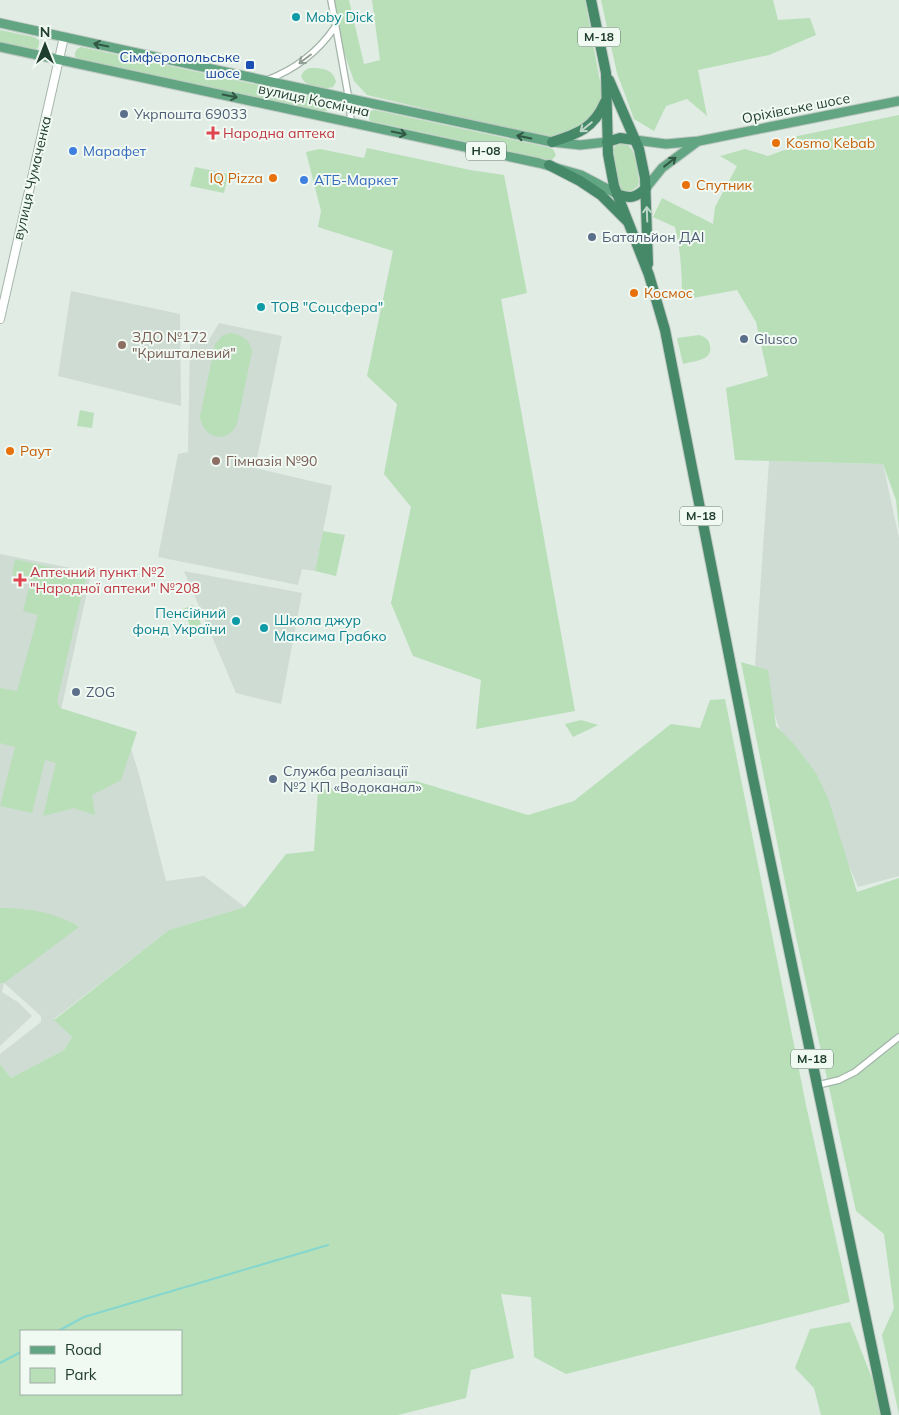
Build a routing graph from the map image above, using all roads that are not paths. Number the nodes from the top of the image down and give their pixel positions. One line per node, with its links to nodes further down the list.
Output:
1 (331, 0): 4 (street)
2 (591, 0): 8 (highway, М-18)
3 (0, 23): 5 (main road, вулиця Космічна / Н-08)
4 (335, 27): 9 (street, one-way to 9); 11 (street)
5 (64, 37): 7 (street, вулиця Чумаченка); 9 (main road, вулиця Космічна / Н-08, one-way to 5)
6 (0, 47): 7 (main road, вулиця Космічна / Н-08)
7 (59, 60): 13 (main road, вулиця Космічна / Н-08, one-way to 13); 23 (street, вулиця Чумаченка)
8 (606, 74): 10 (highway, М-18); 14 (highway, М-18)
9 (267, 81): 11 (main road, вулиця Космічна / Н-08)
10 (607, 97): 16 (highway, one-way to 16); 17 (highway, М-18)
11 (349, 100): 13 (street); 16 (main road, вулиця Космічна / Н-08, one-way to 11)
12 (899, 102): 15 (main road, Оріхівське шосе / Н-08)
13 (351, 122): 18 (main road, вулиця Космічна / Н-08, one-way to 18)
14 (635, 140): 15 (main road, Оріхівське шосе / Н-08); 17 (highway, Н-08); 19 (highway, М-18)
15 (699, 141): 19 (main road, Оріхівське шосе / Н-08, one-way to 15)
16 (552, 142): 17 (main road, вулиця Космічна / Н-08)
17 (607, 142): 20 (highway, М-18)
18 (549, 165): 20 (main road, вулиця Космічна / Н-08); 21 (highway)
19 (646, 188): 20 (highway, Н-08); 22 (highway, М-18, one-way to 19)
20 (617, 194): 21 (highway, М-18)
21 (630, 224): 22 (highway, М-18)
22 (649, 275): 25 (highway, М-18)
23 (0, 319)
24 (899, 1037): 25 (street)
25 (818, 1085): 26 (highway, М-18)
26 (886, 1415)

